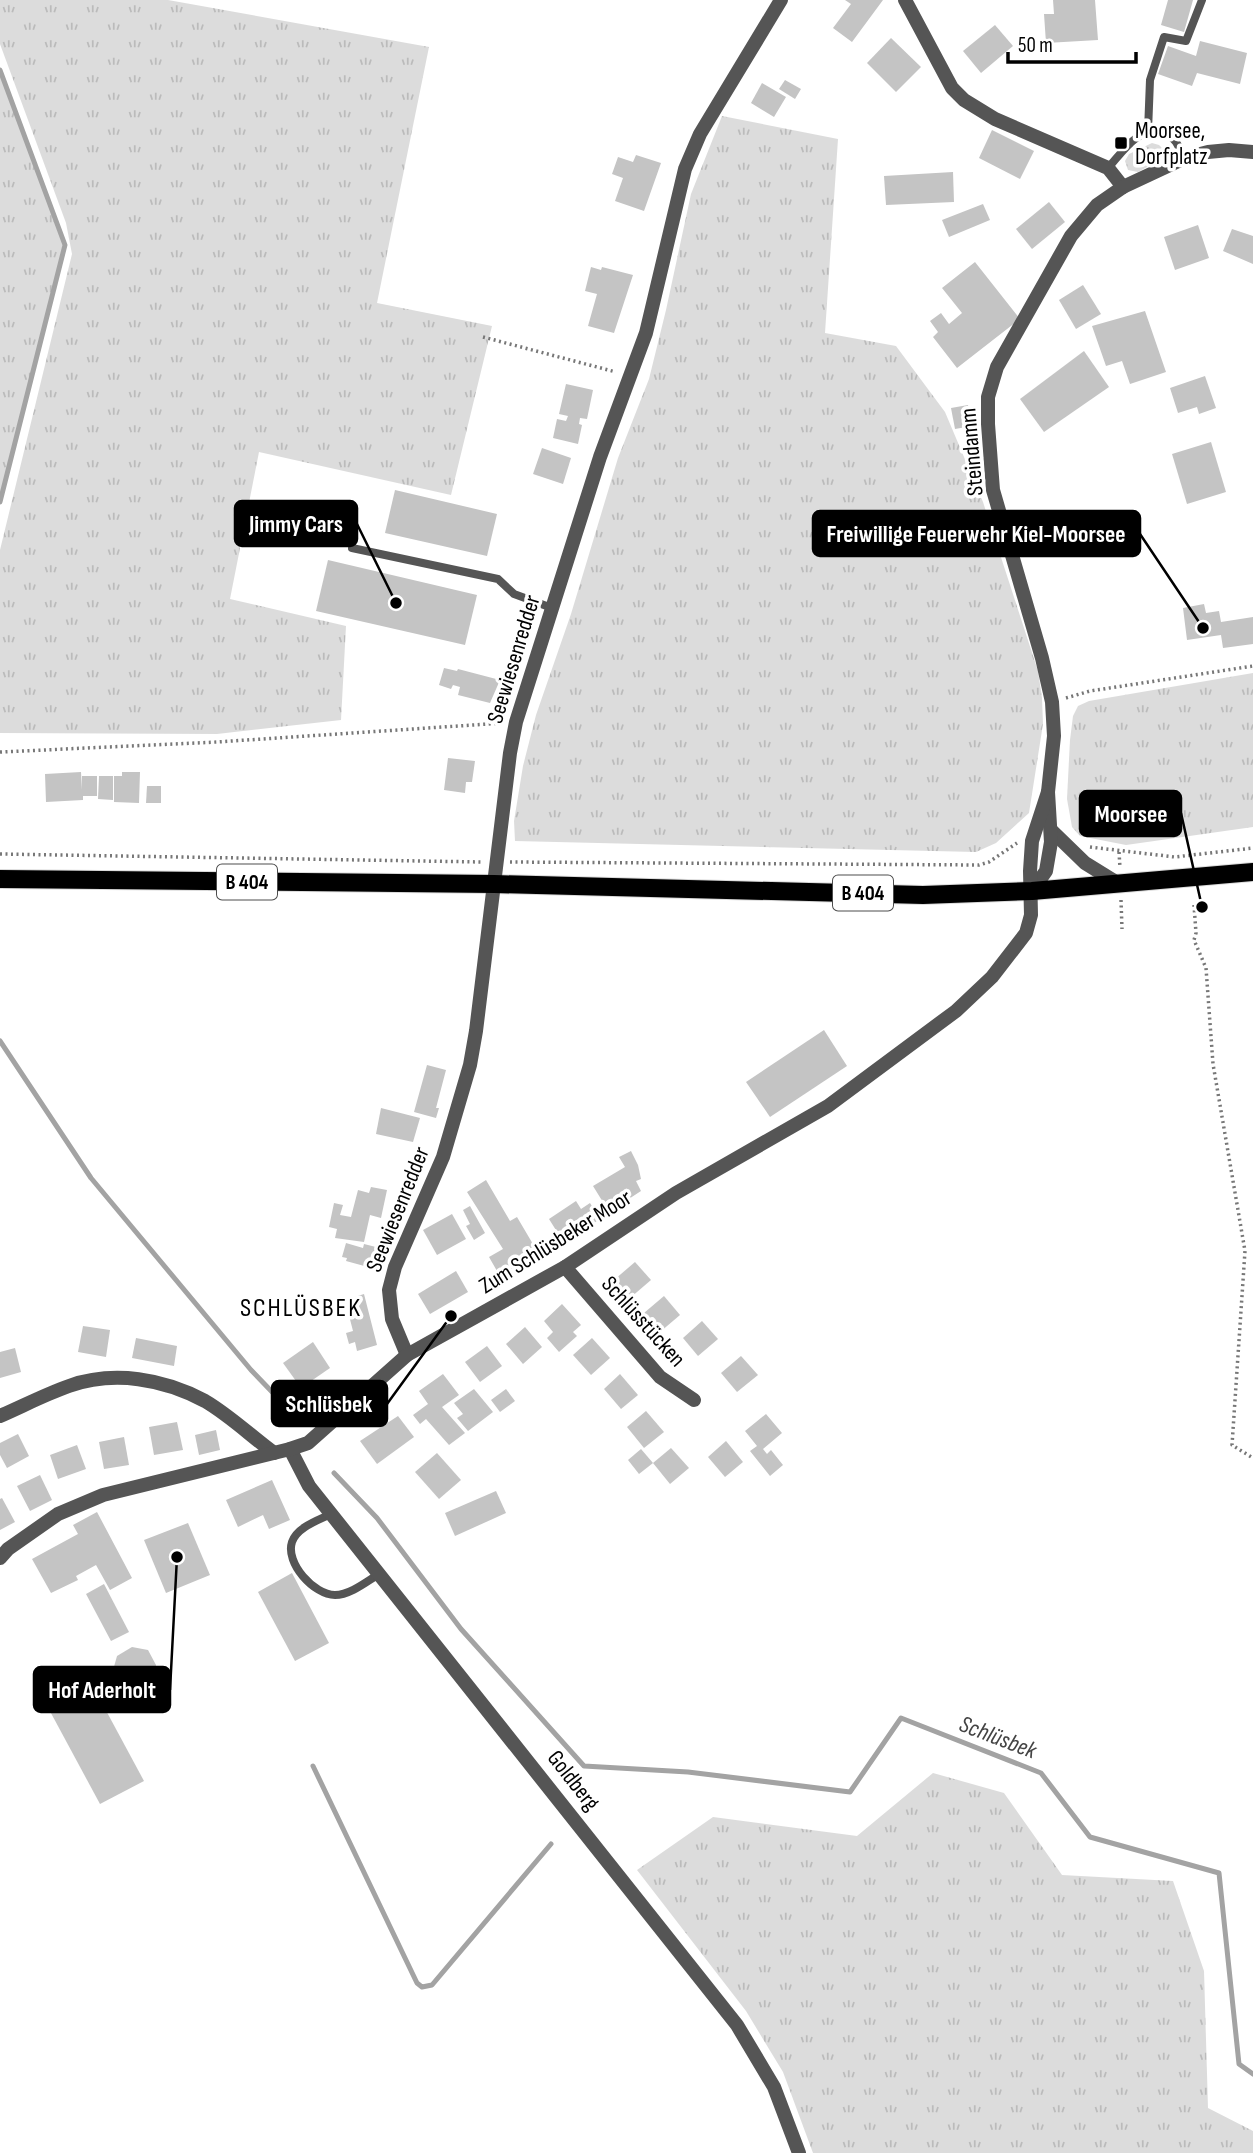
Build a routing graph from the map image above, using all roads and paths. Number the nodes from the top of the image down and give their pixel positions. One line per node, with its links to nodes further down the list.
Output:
1 (781, 0): 10 (street, Seewiesenredder)
2 (905, 0): 7 (street)
3 (1202, 0): 4 (lane)
4 (1148, 131): 6 (lane); 7 (lane)
5 (1253, 152): 6 (street, Steindamm)
6 (1185, 158): 8 (street, Steindamm)
7 (1108, 167): 8 (street)
8 (1123, 187): 14 (street, Steindamm)
9 (483, 337): 10 (path)
10 (631, 376): 12 (street, Seewiesenredder)
11 (352, 548): 12 (lane)
12 (552, 608): 15 (street, Seewiesenredder)
13 (1253, 666): 14 (path)
14 (1052, 702): 17 (street, Steindamm)
15 (516, 722): 16 (path); 23 (street, Seewiesenredder)
16 (0, 752)
17 (1048, 792): 18 (street, Steindamm); 19 (street, Steindamm)
18 (1052, 831): 27 (street); 28 (street, Steindamm)
19 (1032, 841): 23 (path); 28 (street, Steindamm)
20 (1253, 848): 21 (path)
21 (1119, 852)
22 (0, 854): 23 (path)
23 (496, 862): 26 (street, Seewiesenredder)
24 (1253, 872): 27 (main road, B 404)
25 (0, 879): 26 (main road, B 404)
26 (494, 884): 28 (main road, B 404); 32 (street, Seewiesenredder)
27 (1120, 884): 28 (main road, B 404); 30 (path)
28 (1032, 891): 31 (street, Zum Schlüsbeker Moor)
29 (1194, 905): 37 (path)
30 (1122, 929)
31 (565, 1267): 32 (street, Zum Schlüsbeker Moor); 33 (street, Schlüsstücken)
32 (407, 1355): 35 (street, Zum Schlüsbeker Moor)
33 (694, 1401)
34 (0, 1416): 36 (street)
35 (290, 1450): 36 (street, Zum Schlüsbeker Moor); 38 (street, Goldberg)
36 (274, 1453): 39 (street, Zum Schlüsbeker Moor)
37 (1253, 1458)
38 (331, 1514): 40 (street, Goldberg); 40 (lane)
39 (0, 1559)
40 (379, 1574): 41 (street, Goldberg)
41 (799, 2153)

